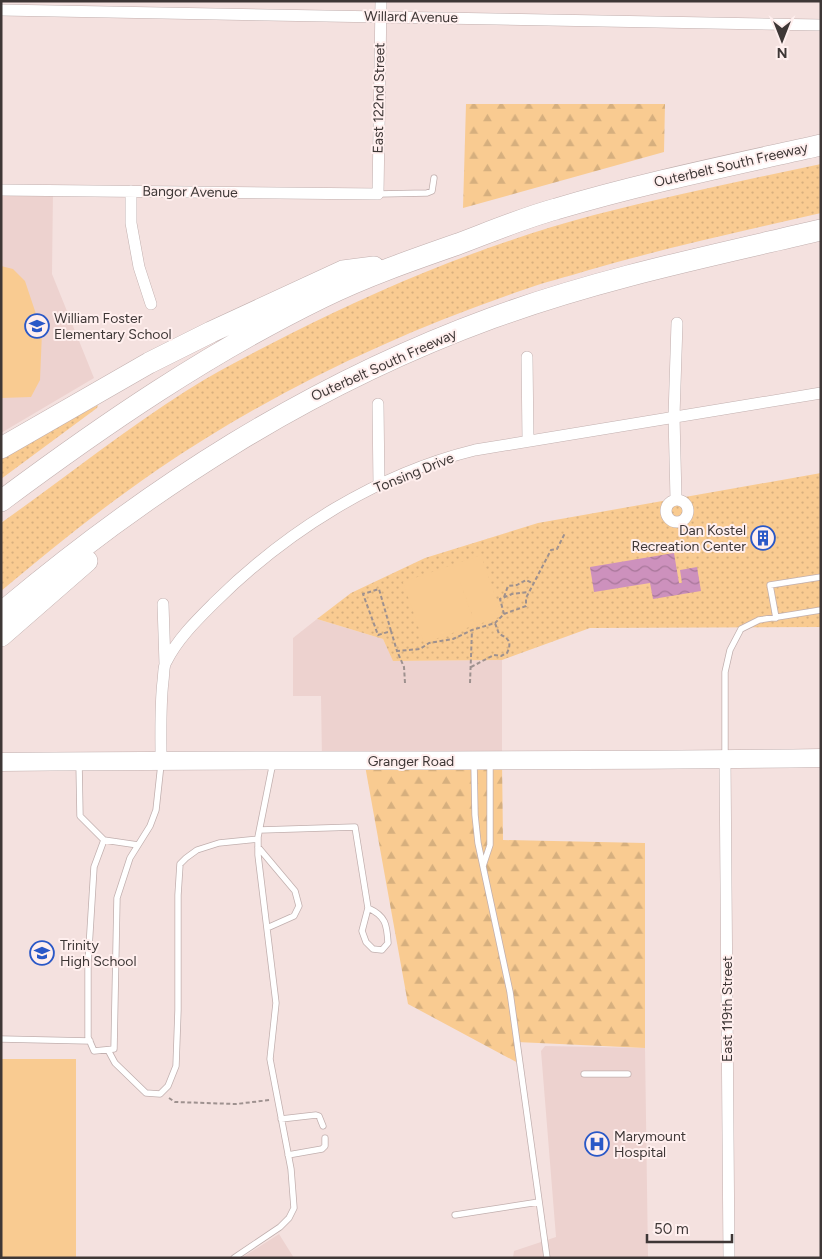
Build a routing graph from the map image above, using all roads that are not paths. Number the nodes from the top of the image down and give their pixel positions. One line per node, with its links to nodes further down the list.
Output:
1 (381, 1): 3 (street, East 122nd Street)
2 (1, 10): 3 (street, Willard Avenue)
3 (381, 16): 4 (street, Willard Avenue); 9 (street, East 122nd Street)
4 (821, 25)
5 (821, 145): 11 (highway, Outerbelt South Freeway)
6 (434, 178): 9 (lane)
7 (1, 190): 8 (street, Bangor Avenue)
8 (131, 192): 9 (street, Bangor Avenue); 12 (street)
9 (378, 194)
10 (821, 230): 21 (highway, Outerbelt South Freeway)
11 (409, 261): 19 (highway); 23 (highway, Outerbelt South Freeway)
12 (151, 304)
13 (676, 323): 17 (street)
14 (527, 357): 18 (street)
15 (821, 393): 17 (street, Tonsing Drive)
16 (378, 404): 20 (street)
17 (674, 416): 18 (street, Tonsing Drive); 22 (street)
18 (528, 440): 20 (street, Tonsing Drive)
19 (1, 448)
20 (379, 486): 30 (street, Tonsing Drive)
21 (159, 491): 27 (highway, Outerbelt South Freeway); 29 (highway)
22 (676, 499)
23 (1, 501)
24 (821, 577): 28 (lane)
25 (162, 604): 30 (street)
26 (821, 610): 28 (lane)
27 (1, 613)
28 (776, 618): 32 (lane)
29 (1, 636)
30 (165, 664): 33 (street, Tonsing Drive)
31 (821, 758): 32 (main road, Granger Road)
32 (726, 759): 36 (main road, Granger Road); 59 (street, East 119th Street)
33 (161, 760): 34 (main road, Granger Road); 35 (main road, Granger Road); 41 (lane)
34 (274, 760): 36 (main road, Granger Road); 38 (lane)
35 (79, 761): 37 (main road, Granger Road); 40 (lane)
36 (482, 761): 43 (lane); 43 (lane)
37 (1, 762)
38 (260, 830): 39 (lane); 44 (lane)
39 (258, 839): 42 (lane); 48 (lane)
40 (104, 840): 41 (lane); 47 (lane)
41 (138, 845): 48 (lane)
42 (258, 848): 45 (lane); 45 (lane)
43 (482, 868): 55 (lane)
44 (368, 908): 44 (lane)
45 (267, 928): 51 (lane)
46 (1, 1039): 47 (lane)
47 (90, 1041): 48 (lane)
48 (108, 1050)
49 (584, 1074): 50 (lane)
50 (628, 1074)
51 (281, 1119): 52 (lane); 54 (lane)
52 (323, 1126)
53 (325, 1138): 54 (lane)
54 (288, 1155): 57 (lane)
55 (539, 1202): 56 (lane); 58 (lane)
56 (455, 1215)
57 (234, 1258)
58 (546, 1258)
59 (729, 1258)

